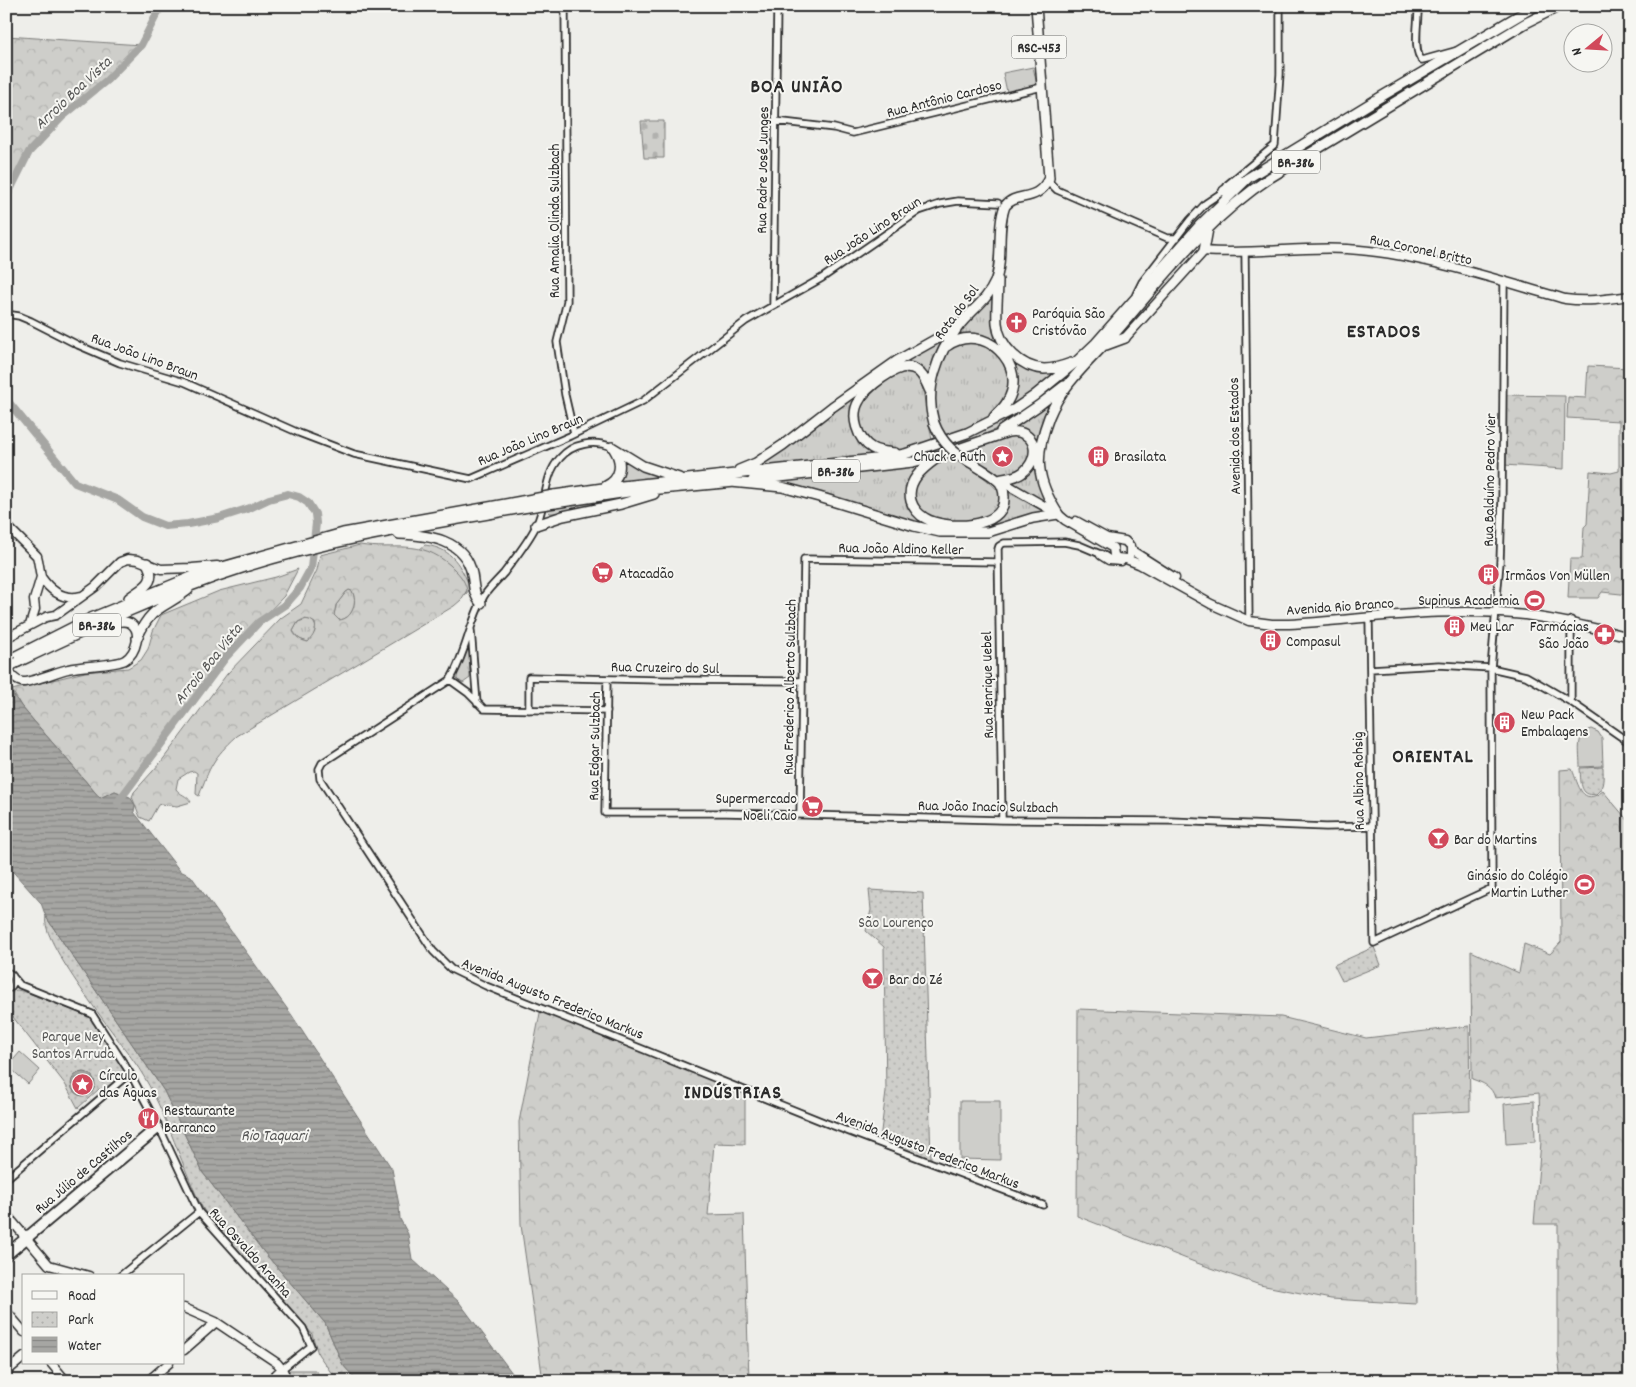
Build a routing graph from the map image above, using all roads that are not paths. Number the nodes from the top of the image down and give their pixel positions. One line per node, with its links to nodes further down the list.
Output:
1 (565, 6): 38 (street, Rua Amalia Olinda Sulzbach)
2 (776, 6): 10 (street, Rua Padre José Junges)
3 (1036, 6): 9 (highway, RSC-453)
4 (1280, 6): 14 (street)
5 (1418, 6): 8 (street)
6 (1535, 6): 8 (highway, BR-386)
7 (1560, 6): 17 (highway, BR-386)
8 (1460, 49): 12 (highway, BR-386)
9 (1042, 87): 10 (street, Rua Antônio Cardoso); 11 (highway, RSC-453)
10 (775, 121): 28 (street, Rua Padre José Junges)
11 (1049, 178): 13 (street); 15 (highway)
12 (1248, 178): 14 (highway); 26 (highway, BR-386)
13 (1057, 190): 15 (street); 18 (street)
14 (1224, 191): 19 (street)
15 (1036, 193): 16 (highway)
16 (1002, 204): 21 (highway, Rota do Sol); 21 (highway, Rota do Sol); 28 (street, Rua João Lino Braun)
17 (1209, 226): 22 (highway); 33 (highway, BR-386)
18 (1167, 238): 19 (street); 20 (street)
19 (1176, 238): 20 (street)
20 (1172, 244): 26 (street)
21 (1000, 245): 24 (highway, Rota do Sol)
22 (1204, 251): 23 (main road, Rua Coronel Britto); 31 (main road)
23 (1245, 252): 25 (main road, Rua Coronel Britto); 79 (street, Avenida dos Estados)
24 (998, 273): 30 (highway, Rota do Sol); 34 (highway)
25 (1504, 282): 27 (main road, Rua Coronel Britto); 76 (street, Rua Balduíno Pedro Vier)
26 (1136, 296): 34 (highway, BR-386)
27 (1630, 296)
28 (773, 304): 38 (street, Rua João Lino Braun)
29 (6, 314): 38 (street, Rua João Lino Braun)
30 (958, 327): 32 (highway, Rota do Sol); 43 (highway)
31 (1125, 338): 33 (highway)
32 (945, 348): 36 (highway, Rota do Sol); 37 (highway)
33 (1102, 348): 35 (highway, BR-386)
34 (1076, 362): 37 (highway, BR-386)
35 (1077, 374): 39 (highway, BR-386); 51 (highway)
36 (930, 391): 41 (highway); 45 (highway, Rota do Sol, bridge)
37 (986, 424): 41 (highway, BR-386)
38 (574, 434)
39 (992, 436): 42 (highway, BR-386); 45 (highway)
40 (612, 447): 44 (highway); 46 (highway); 54 (street)
41 (905, 454): 43 (highway, BR-386)
42 (941, 455): 43 (highway, BR-386); 45 (highway)
43 (730, 478): 44 (highway, BR-386); 47 (highway, BR-386); 51 (highway)
44 (684, 479): 46 (highway, BR-386)
45 (999, 480): 51 (main road)
46 (603, 488): 48 (highway, BR-386)
47 (676, 488): 48 (highway, BR-386); 50 (highway)
48 (555, 499): 49 (highway, BR-386, bridge)
49 (522, 505): 55 (highway, BR-386); 56 (highway, BR-386)
50 (594, 509): 52 (highway); 54 (highway)
51 (1058, 514): 57 (main road, Avenida Rio Branco); 58 (main road, Avenida Rio Branco)
52 (584, 520)
53 (6, 525): 67 (main road)
54 (536, 525): 72 (street)
55 (384, 534): 56 (highway, BR-386); 72 (highway)
56 (343, 537): 61 (highway, BR-386)
57 (1119, 541): 58 (main road); 59 (main road, Avenida Rio Branco)
58 (1113, 549): 60 (street); 63 (main road, Avenida Rio Branco)
59 (1131, 550): 63 (main road); 79 (main road, Avenida Rio Branco)
60 (1100, 554): 63 (street); 63 (main road); 64 (street, Rua Henrique Uebel)
61 (272, 556): 66 (highway, BR-386); 68 (highway, BR-386)
62 (804, 559): 64 (street, Rua João Aldino Keller); 94 (street, Rua Frederico Alberto Sulzbach)
63 (1125, 560): 79 (main road, Avenida Rio Branco)
64 (998, 562): 104 (street, Rua Henrique Uebel)
65 (147, 563): 66 (main road); 70 (main road); 73 (highway)
66 (230, 564): 73 (highway, BR-386)
67 (41, 577): 69 (main road); 71 (main road)
68 (196, 583): 83 (highway, BR-386); 87 (highway)
69 (54, 592): 70 (main road); 71 (main road); 75 (main road)
70 (86, 594): 75 (main road)
71 (36, 596): 74 (main road)
72 (479, 605): 82 (street)
73 (118, 606): 88 (highway, BR-386)
74 (35, 609): 77 (main road); 81 (main road)
75 (59, 611): 77 (main road)
76 (1496, 612): 78 (main road, Avenida Rio Branco); 79 (main road, Avenida Rio Branco); 80 (main road, Avenida Rio Branco); 90 (street, Rua Balduíno Pedro Vier)
77 (46, 617): 81 (main road)
78 (1369, 618): 79 (main road, Avenida Rio Branco); 91 (street, Rua Albino Rohsig)
79 (1249, 619)
80 (1571, 622): 84 (main road, Avenida Rio Branco); 85 (main road, Avenida Rio Branco); 97 (street)
81 (30, 625): 86 (main road)
82 (471, 628): 93 (street); 95 (street)
83 (88, 629): 87 (main road); 88 (highway, BR-386)
84 (1630, 632)
85 (1630, 637)
86 (6, 638)
87 (137, 638): 89 (main road)
88 (13, 659): 89 (highway, BR-386, bridge)
89 (6, 668)
90 (1491, 668): 91 (street); 97 (street); 106 (street, Rua Balduíno Pedro Vier)
91 (1370, 669): 105 (street, Rua Albino Rohsig)
92 (608, 679): 94 (street, Rua Cruzeiro do Sul); 99 (street, Rua Cruzeiro do Sul); 100 (street, Rua Edgar Sulzbach)
93 (450, 680): 96 (street); 114 (street, Avenida Augusto Frederico Markus)
94 (801, 681): 103 (street, Rua Frederico Alberto Sulzbach)
95 (475, 682): 96 (street); 98 (street)
96 (464, 690): 98 (street)
97 (1571, 702): 101 (street)
98 (477, 703): 99 (street)
99 (529, 710): 100 (street)
100 (607, 711): 102 (street, Rua Edgar Sulzbach)
101 (1630, 743)
102 (605, 813): 103 (street, Rua João Inacio Sulzbach)
103 (800, 815): 104 (street, Rua João Inacio Sulzbach)
104 (1002, 820): 105 (street, Rua João Inacio Sulzbach)
105 (1371, 826): 106 (street, Rua Albino Rohsig)
106 (1374, 943)
107 (6, 972): 108 (street)
108 (14, 978): 109 (street); 110 (street)
109 (20, 985): 110 (street); 111 (street, Rua Osvaldo Aranha)
110 (8, 988)
111 (130, 1073): 112 (street, Rua Osvaldo Aranha); 113 (street)
112 (159, 1127): 115 (street, Rua Osvaldo Aranha); 117 (street, Rua Júlio de Castilhos)
113 (6, 1179)
114 (1043, 1205)
115 (199, 1212): 123 (street); 133 (street, Rua Osvaldo Aranha)
116 (6, 1214): 118 (main road)
117 (50, 1219): 118 (street, Rua Júlio de Castilhos); 119 (street, Rua Júlio de Castilhos)
118 (22, 1232): 119 (main road); 120 (street, Rua Júlio de Castilhos)
119 (28, 1241): 121 (street, Rua Júlio de Castilhos); 122 (main road)
120 (6, 1252)
121 (6, 1258)
122 (82, 1274)
123 (122, 1274)
124 (185, 1308): 126 (main road)
125 (6, 1311): 127 (main road)
126 (216, 1322): 128 (main road); 133 (main road)
127 (22, 1330)
128 (185, 1349)
129 (22, 1359): 132 (main road)
130 (52, 1364): 134 (main road)
131 (168, 1364): 135 (main road)
132 (6, 1372)
133 (281, 1376): 136 (main road)
134 (66, 1381)
135 (148, 1381)
136 (269, 1381)

